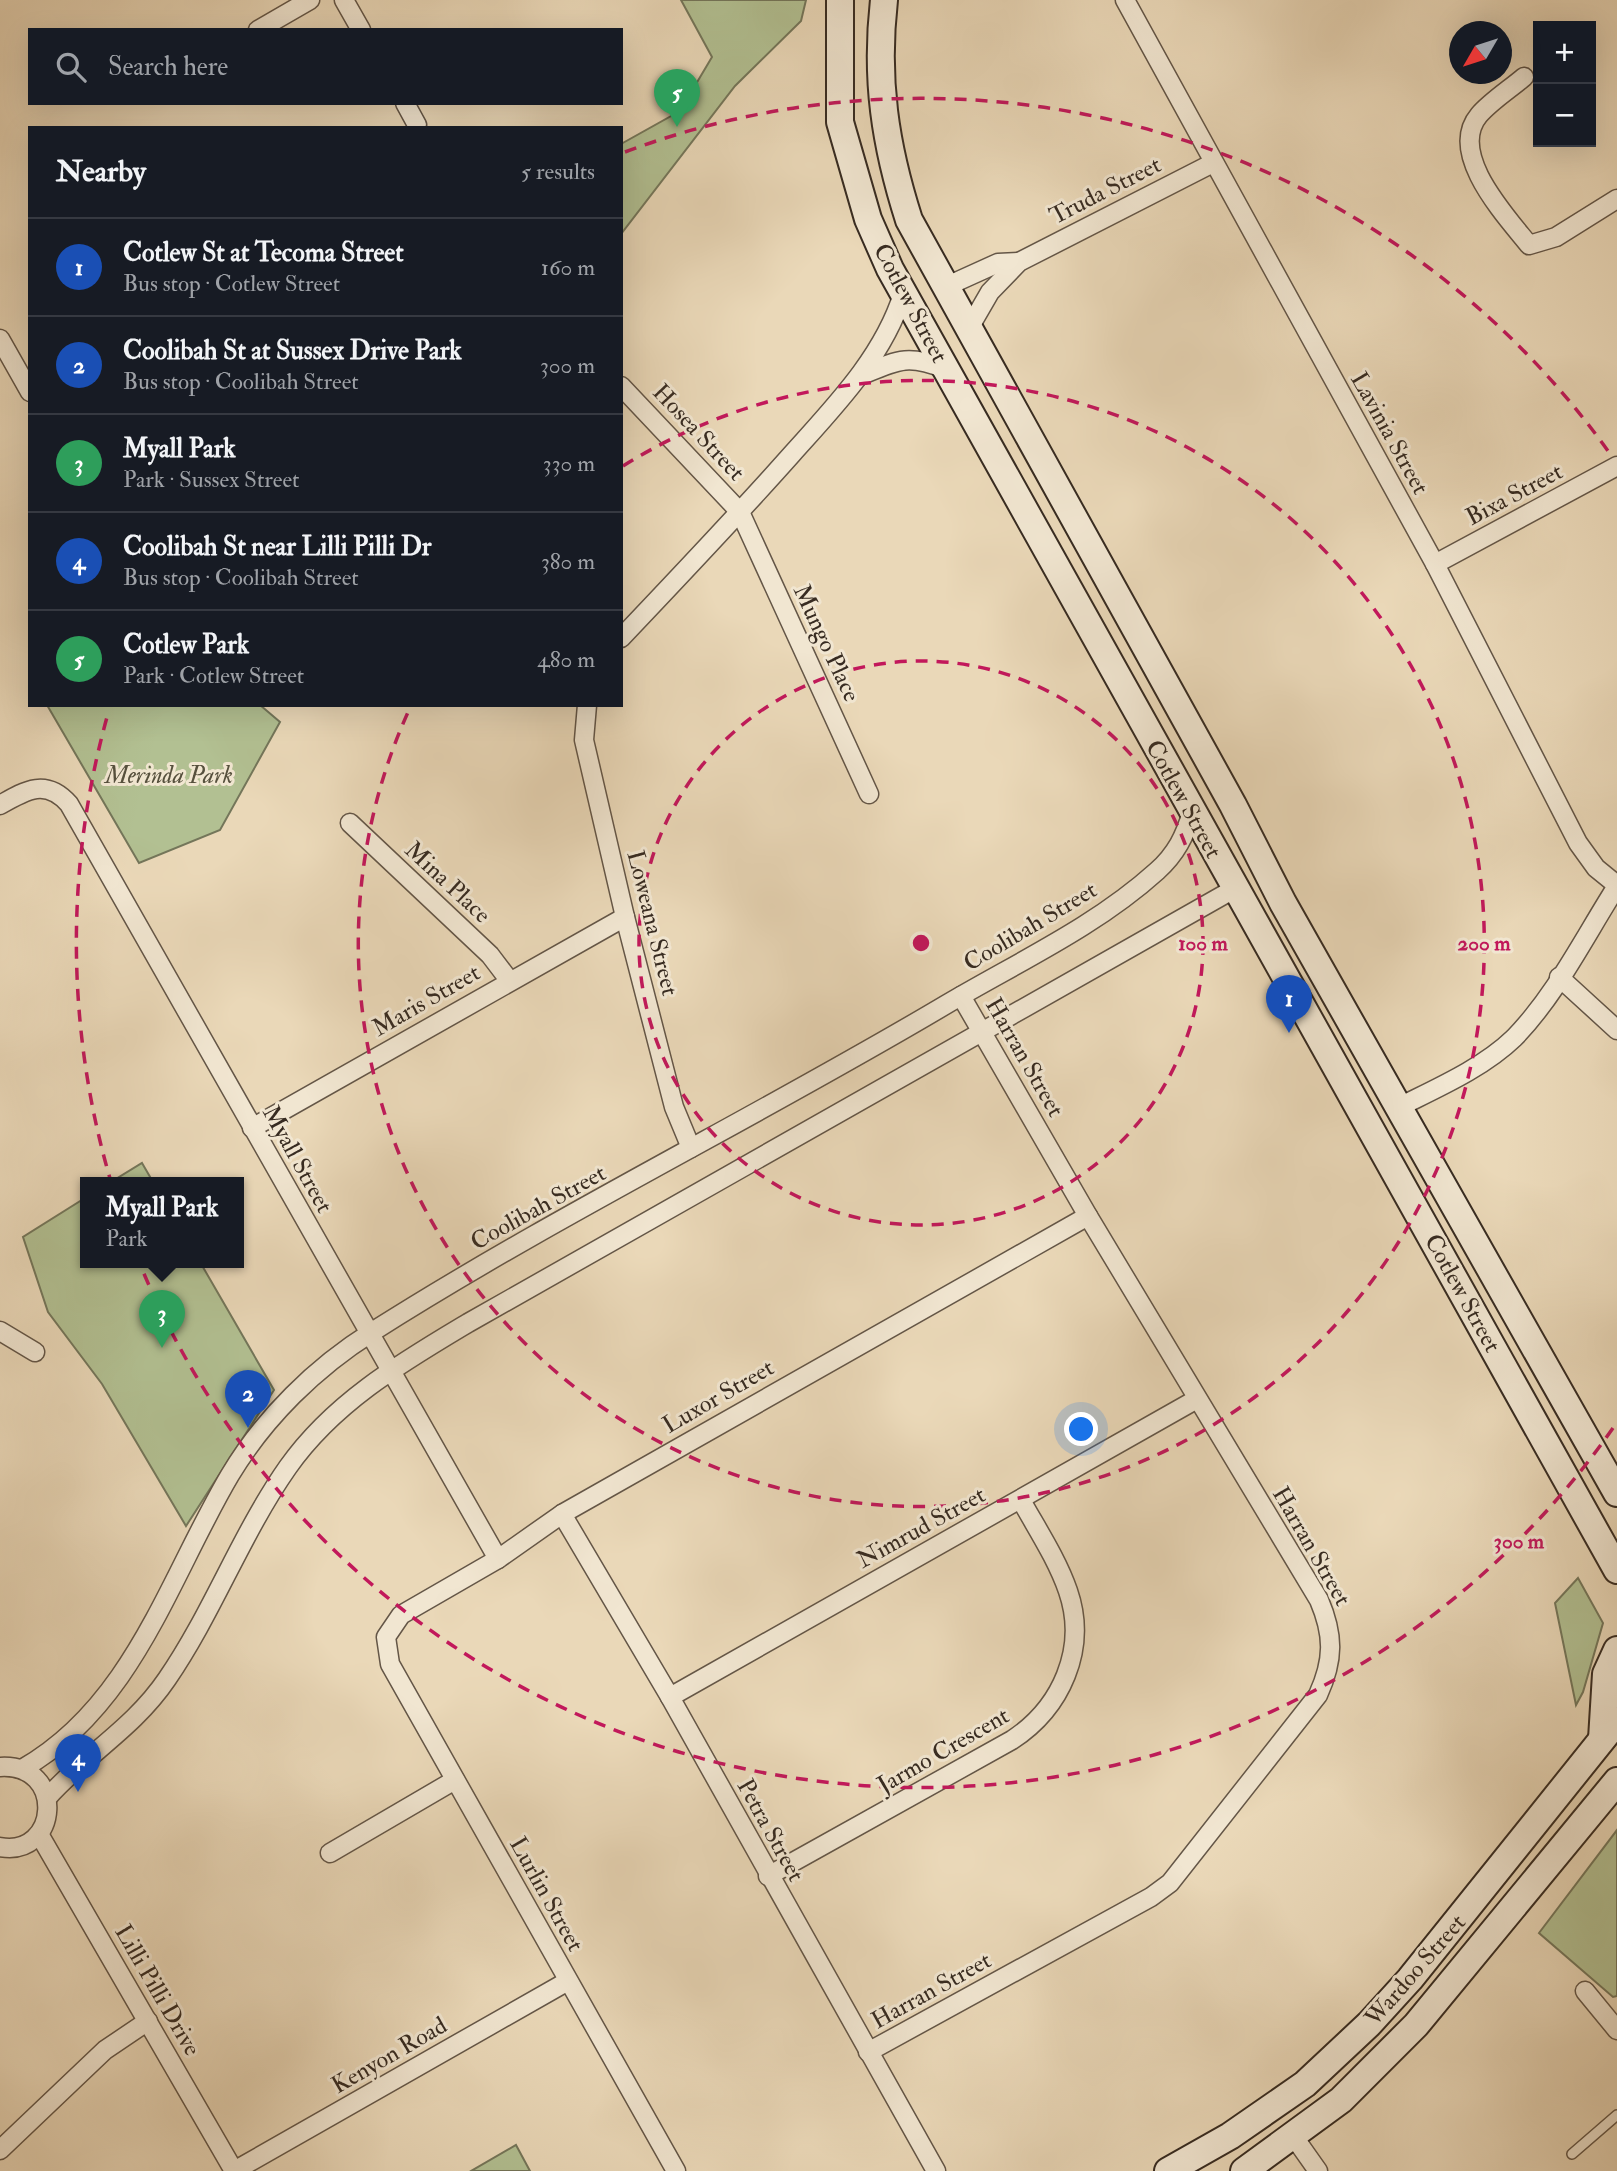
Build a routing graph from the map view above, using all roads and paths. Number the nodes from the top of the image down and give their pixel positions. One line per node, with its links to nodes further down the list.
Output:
1 (310, 0): 6 (street)
2 (344, 0): 7 (street)
3 (840, 0): 15 (main road, Cotlew Street)
4 (884, 0): 14 (main road, Cotlew Street)
5 (1125, 0): 11 (street, Lavinia Street)
6 (261, 28)
7 (360, 28)
8 (1524, 76): 12 (street)
9 (406, 105): 10 (street)
10 (416, 126)
11 (1213, 163): 13 (street, Truda Street); 24 (street, Lavinia Street)
12 (1617, 199)
13 (1019, 262): 14 (street, Truda Street); 16 (street, Truda Street)
14 (945, 288): 16 (main road, Cotlew Street); 19 (main road)
15 (903, 294): 18 (street); 19 (main road, Cotlew Street)
16 (968, 330): 29 (main road, Cotlew Street)
17 (0, 339): 20 (street)
18 (862, 375): 19 (street); 23 (street)
19 (951, 378): 30 (main road, Cotlew Street)
20 (28, 388)
21 (623, 388): 23 (street, Hosea Street)
22 (1617, 466): 24 (street, Bixa Street)
23 (740, 512): 25 (street); 27 (street, Mungo Place)
24 (1435, 564): 32 (street, Lavinia Street)
25 (623, 636)
26 (587, 707): 34 (street, Loweana Street)
27 (869, 794)
28 (0, 805): 41 (street, Myall Street)
29 (1233, 805): 33 (main road); 40 (main road, Cotlew Street)
30 (1192, 812): 33 (main road, Cotlew Street); 37 (street, Coolibah Street)
31 (350, 823): 36 (street, Mina Place)
32 (1617, 885): 35 (street)
33 (1234, 889): 39 (street); 53 (main road, Cotlew Street)
34 (625, 917): 36 (street, Maris Street); 42 (street, Loweana Street)
35 (1559, 977): 38 (street); 40 (street)
36 (509, 980): 41 (street, Maris Street)
37 (961, 996): 39 (street, Harran Street); 42 (street, Coolibah Street)
38 (1617, 1030)
39 (982, 1034): 43 (street, Harran Street); 47 (street)
40 (1399, 1107): 49 (main road, Cotlew Street)
41 (252, 1128): 45 (street, Myall Street)
42 (691, 1149): 45 (street, Coolibah Street)
43 (1088, 1216): 48 (street, Harran Street); 51 (street, Luxor Street)
44 (0, 1331): 46 (street)
45 (369, 1334): 47 (street, Myall Street); 59 (street, Coolibah Street)
46 (35, 1352)
47 (390, 1370): 52 (street, Myall Street); 62 (street)
48 (1197, 1399): 50 (street, Nimrud Street); 71 (street, Harran Street)
49 (1617, 1493)
50 (1021, 1500): 56 (street, Nimrud Street); 66 (street, Jarmo Crescent)
51 (562, 1514): 52 (street, Luxor Street); 56 (street, Petra Street)
52 (498, 1559): 54 (street, Luxor Street)
53 (1617, 1570)
54 (386, 1637): 60 (street, Lurlin Street)
55 (1617, 1650): 57 (main road)
56 (670, 1698): 66 (street, Petra Street)
57 (1610, 1730): 79 (main road, Wardoo Street)
58 (0, 1767): 59 (street)
59 (22, 1769): 62 (street)
60 (455, 1780): 65 (street); 67 (street, Lurlin Street)
61 (1617, 1780): 73 (main road, Wardoo Street)
62 (47, 1798): 63 (street)
63 (38, 1834): 64 (street); 69 (street, Lilli Pilli Drive)
64 (2, 1850)
65 (330, 1853)
66 (768, 1876): 71 (street, Petra Street)
67 (568, 1981): 76 (street, Kenyon Road); 77 (street, Lurlin Street)
68 (1585, 1991): 70 (street)
69 (148, 2021): 74 (street); 76 (street, Lilli Pilli Drive)
70 (1617, 2030)
71 (868, 2052): 78 (street, Petra Street)
72 (1617, 2115): 75 (lane)
73 (1294, 2137): 80 (main road, Wardoo Street); 81 (street)
74 (0, 2150)
75 (1572, 2154)
76 (234, 2171)
77 (676, 2171)
78 (936, 2171)
79 (1168, 2171)
80 (1244, 2171)
81 (1318, 2171)

